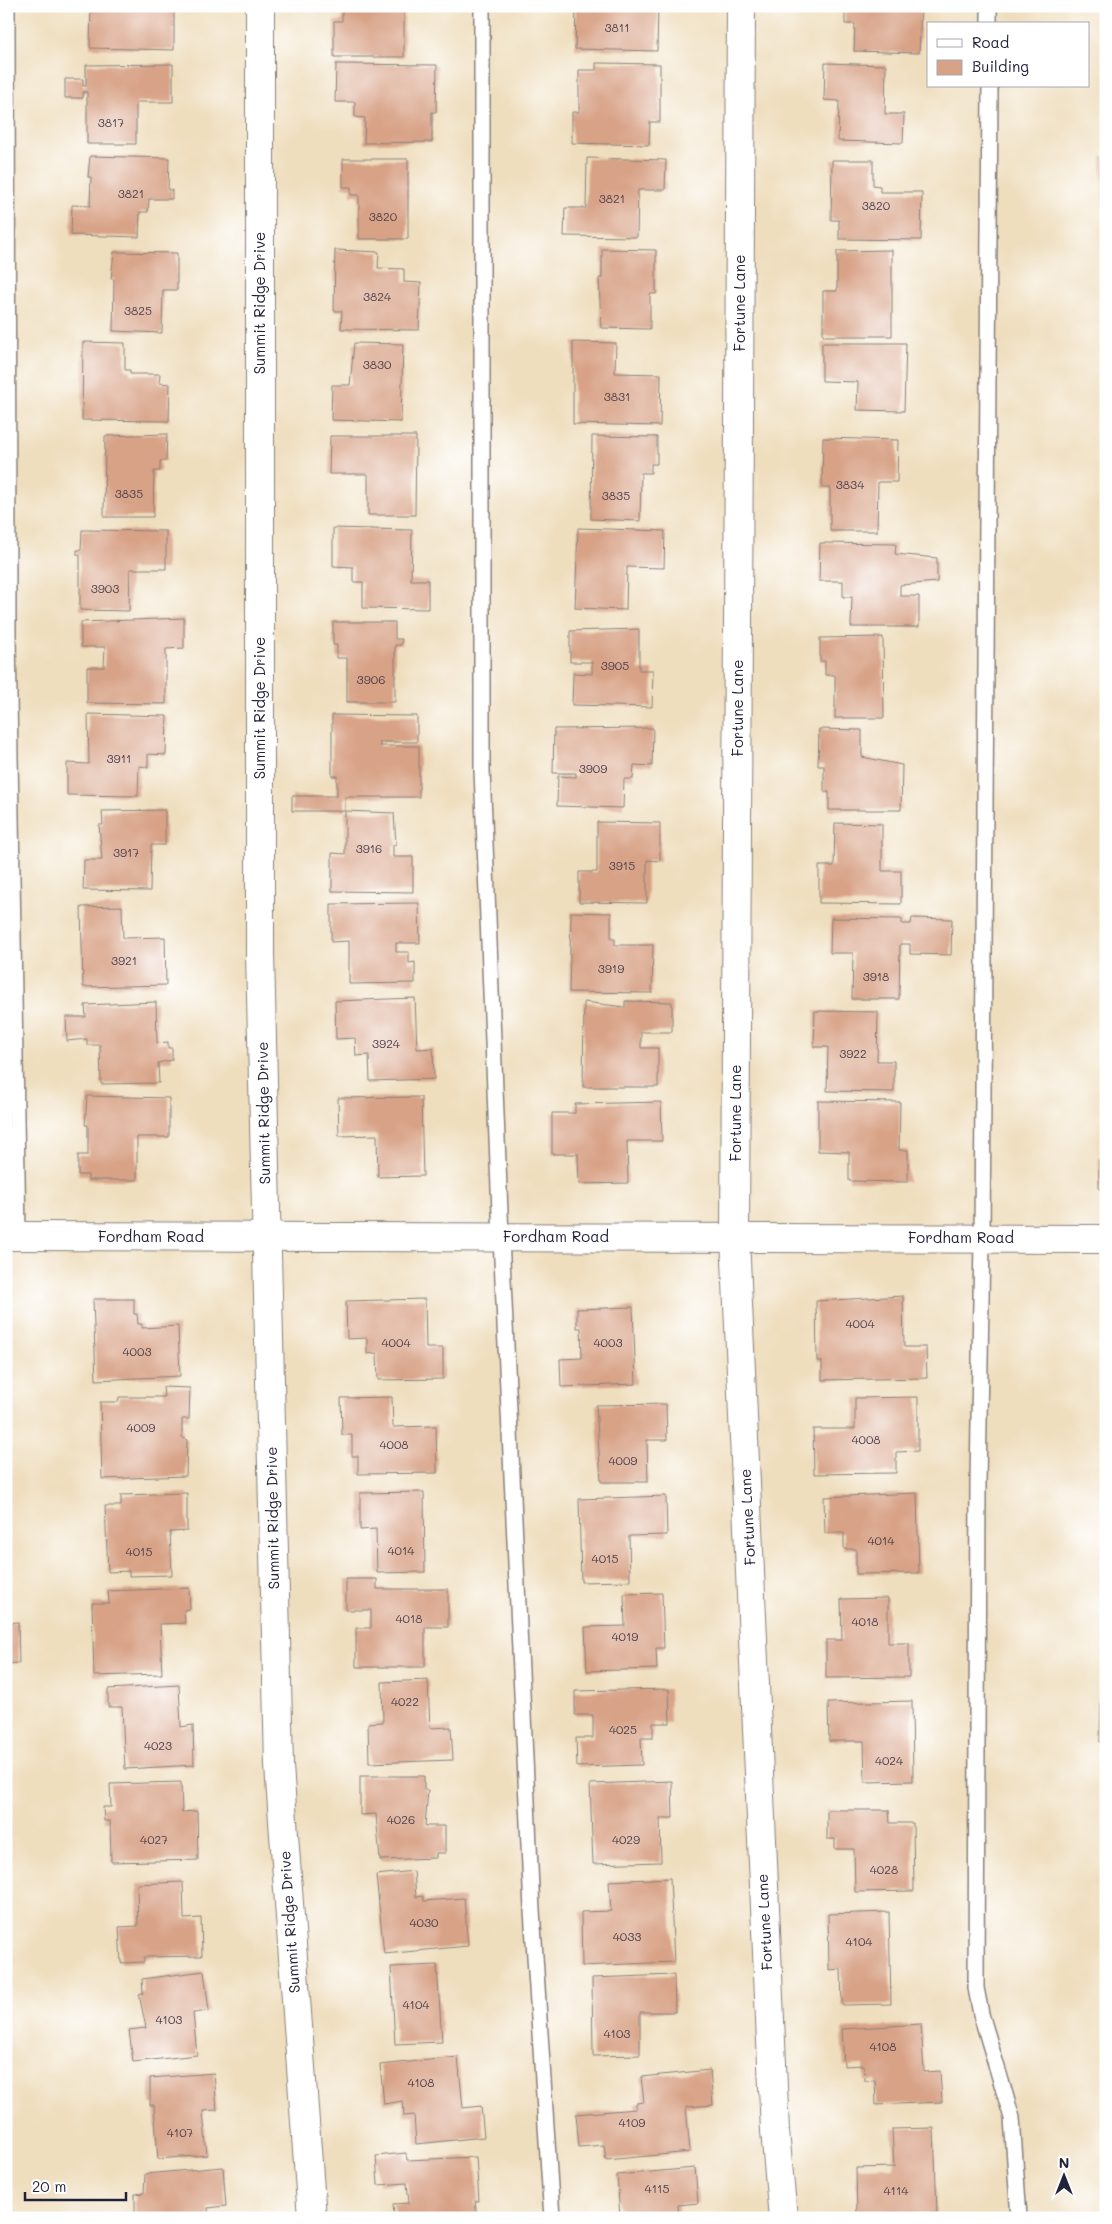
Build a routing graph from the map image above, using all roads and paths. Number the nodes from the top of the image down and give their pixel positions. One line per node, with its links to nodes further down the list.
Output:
1 (7, 6): 8 (lane)
2 (260, 6): 9 (street, Summit Ridge Drive)
3 (482, 6): 10 (lane)
4 (741, 6): 11 (street, Fortune Lane)
5 (989, 6): 6 (lane)
6 (989, 22)
7 (990, 88): 12 (lane)
8 (12, 1236): 9 (street, Fordham Road)
9 (266, 1237): 10 (street, Fordham Road); 14 (street, Summit Ridge Drive)
10 (501, 1238): 11 (street, Fordham Road); 15 (lane)
11 (735, 1238): 12 (street, Fordham Road); 16 (street, Fortune Lane)
12 (982, 1239): 13 (street, Fordham Road); 17 (lane)
13 (1106, 1239)
14 (312, 2218)
15 (552, 2218)
16 (783, 2218)
17 (1019, 2218)

